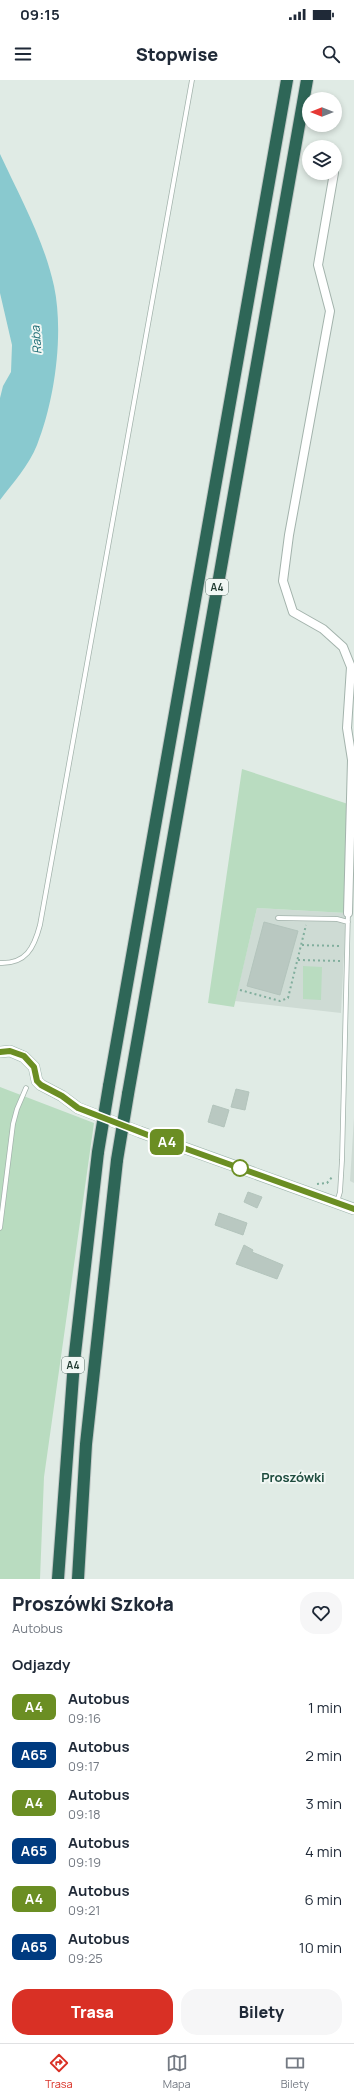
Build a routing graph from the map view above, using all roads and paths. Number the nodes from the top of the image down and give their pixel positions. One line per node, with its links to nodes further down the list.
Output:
1 (192, 80): 13 (lane)
2 (287, 80): 22 (highway, A4, bridge)
3 (307, 80): 23 (highway, A4, bridge)
4 (333, 180): 5 (street)
5 (348, 913): 8 (lane)
6 (278, 918): 7 (lane)
7 (306, 920): 8 (lane); 9 (path)
8 (348, 922): 10 (lane)
9 (302, 945): 10 (path); 11 (path)
10 (347, 946): 12 (lane)
11 (298, 960): 12 (path); 14 (path)
12 (347, 961): 19 (lane)
13 (0, 963)
14 (240, 990)
15 (0, 1052): 19 (main road)
16 (26, 1088): 21 (lane)
17 (334, 1173): 18 (path)
18 (314, 1183)
19 (337, 1202): 20 (main road)
20 (354, 1209)
21 (0, 1228)
22 (58, 1579)
23 (78, 1579)

